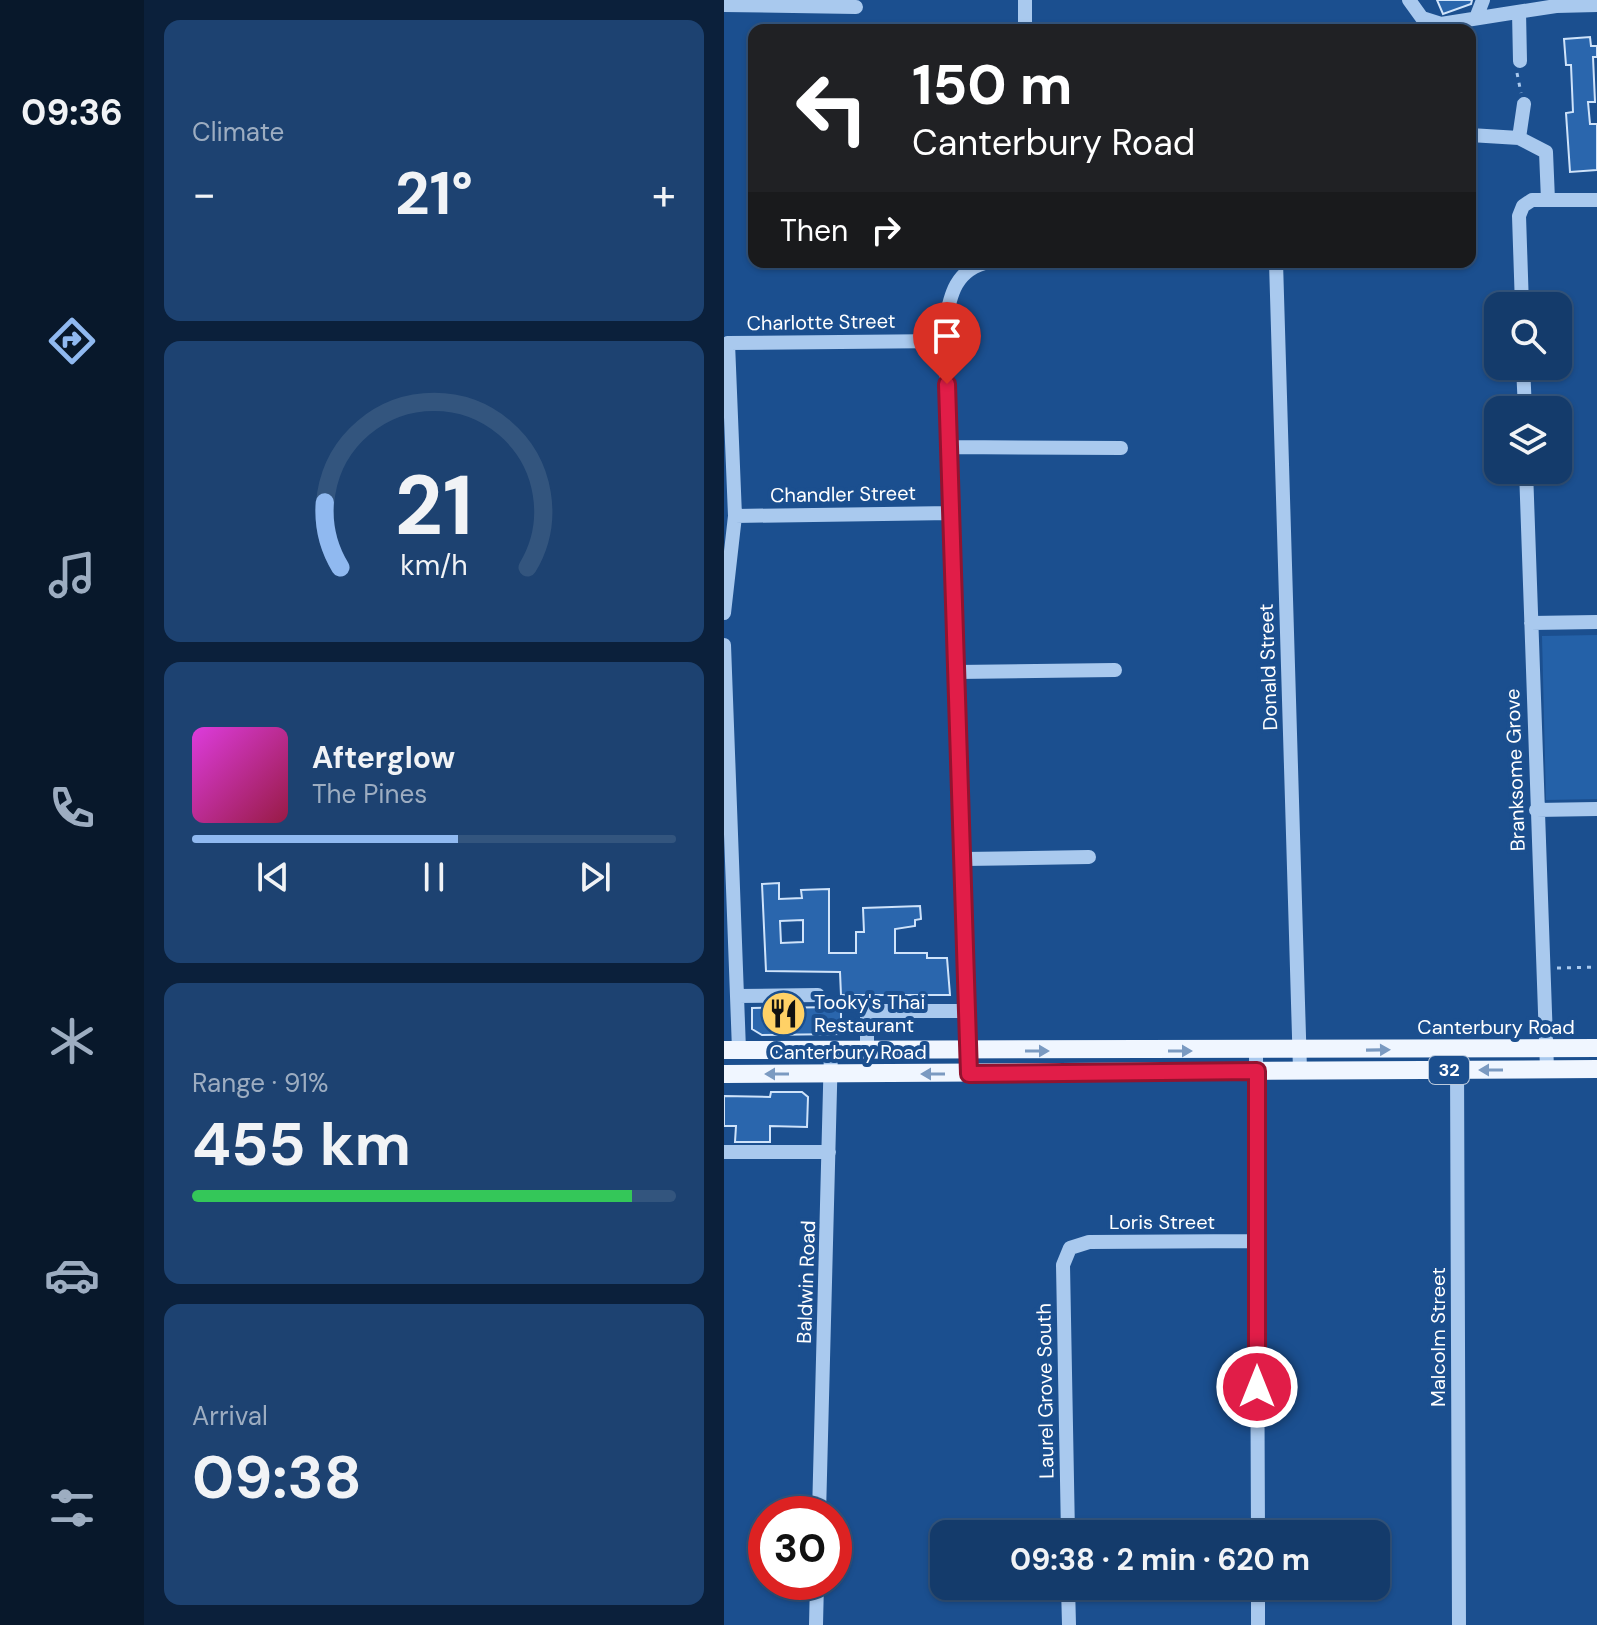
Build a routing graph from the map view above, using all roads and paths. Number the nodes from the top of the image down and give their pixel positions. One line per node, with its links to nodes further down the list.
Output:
1 (1025, 0): 9 (street)
2 (1409, 0): 8 (street)
3 (1483, 0): 8 (street)
4 (724, 5): 6 (street)
5 (1597, 5): 7 (street)
6 (856, 7)
7 (1519, 12): 8 (street); 10 (street)
8 (1476, 18)
9 (1025, 24)
10 (1520, 61): 11 (path)
11 (1524, 104): 13 (street)
12 (1476, 135): 13 (street)
13 (1519, 138): 14 (street)
14 (1548, 200): 15 (street); 18 (street)
15 (1597, 200)
16 (975, 268): 19 (street)
17 (1276, 268): 49 (street, Donald Street)
18 (1522, 292)
19 (945, 341): 20 (street); 24 (street, Charlotte Street)
20 (949, 447): 21 (street); 23 (street)
21 (1121, 448)
22 (1526, 484): 27 (street, Branksome Grove)
23 (952, 513): 24 (street, Chandler Street); 30 (street)
24 (735, 516): 25 (street, Charlotte Street)
25 (724, 613)
26 (1597, 622): 27 (street)
27 (1531, 623): 32 (street, Branksome Grove)
28 (724, 645): 35 (street)
29 (1115, 670): 30 (street)
30 (957, 672): 34 (street)
31 (1597, 809): 32 (street)
32 (1536, 810): 37 (street, Branksome Grove)
33 (1089, 857): 34 (street)
34 (964, 859): 40 (street)
35 (730, 959): 39 (street)
36 (1597, 967): 37 (path)
37 (1542, 968): 43 (street, Branksome Grove)
38 (818, 995): 39 (street)
39 (737, 996): 44 (street)
40 (968, 1011): 46 (street); 47 (street)
41 (1597, 1048): 43 (main road, Canterbury Road / 32)
42 (1457, 1049): 43 (main road, Canterbury Road / 32); 49 (main road, Canterbury Road / 32, one-way to 42); 53 (street, Malcolm Street)
43 (1546, 1049): 50 (street, Branksome Grove)
44 (732, 1050): 45 (main road, Canterbury Road / 32)
45 (831, 1050): 46 (main road, Canterbury Road / 32); 57 (street, Baldwin Road)
46 (867, 1050): 47 (main road, Canterbury Road / 32)
47 (970, 1051): 48 (main road, Canterbury Road / 32, one-way to 48); 56 (street)
48 (1256, 1051): 49 (main road, Canterbury Road / 32); 54 (street)
49 (1300, 1051): 52 (street, Donald Street)
50 (1547, 1069): 51 (main road, Canterbury Road / 32); 53 (main road, Canterbury Road / 32, one-way to 53)
51 (1597, 1069)
52 (1300, 1070): 53 (main road, Canterbury Road / 32); 54 (main road, Canterbury Road / 32)
53 (1457, 1070): 71 (street, Malcolm Street)
54 (1257, 1071): 56 (main road, Canterbury Road / 32); 60 (street)
55 (724, 1074): 57 (main road, Canterbury Road / 32, one-way to 55)
56 (969, 1074): 57 (main road, Canterbury Road / 32, one-way to 57)
57 (830, 1075): 59 (street, Baldwin Road)
58 (724, 1152): 59 (street)
59 (829, 1152): 62 (street, Baldwin Road)
60 (1256, 1241): 61 (street, Loris Street); 64 (street)
61 (1070, 1248): 63 (street, Laurel Grove South)
62 (819, 1496)
63 (1068, 1520)
64 (1258, 1520)
65 (817, 1600): 68 (street)
66 (1068, 1600): 69 (street)
67 (1258, 1600): 70 (street)
68 (816, 1625)
69 (1069, 1625)
70 (1258, 1625)
71 (1459, 1625)

